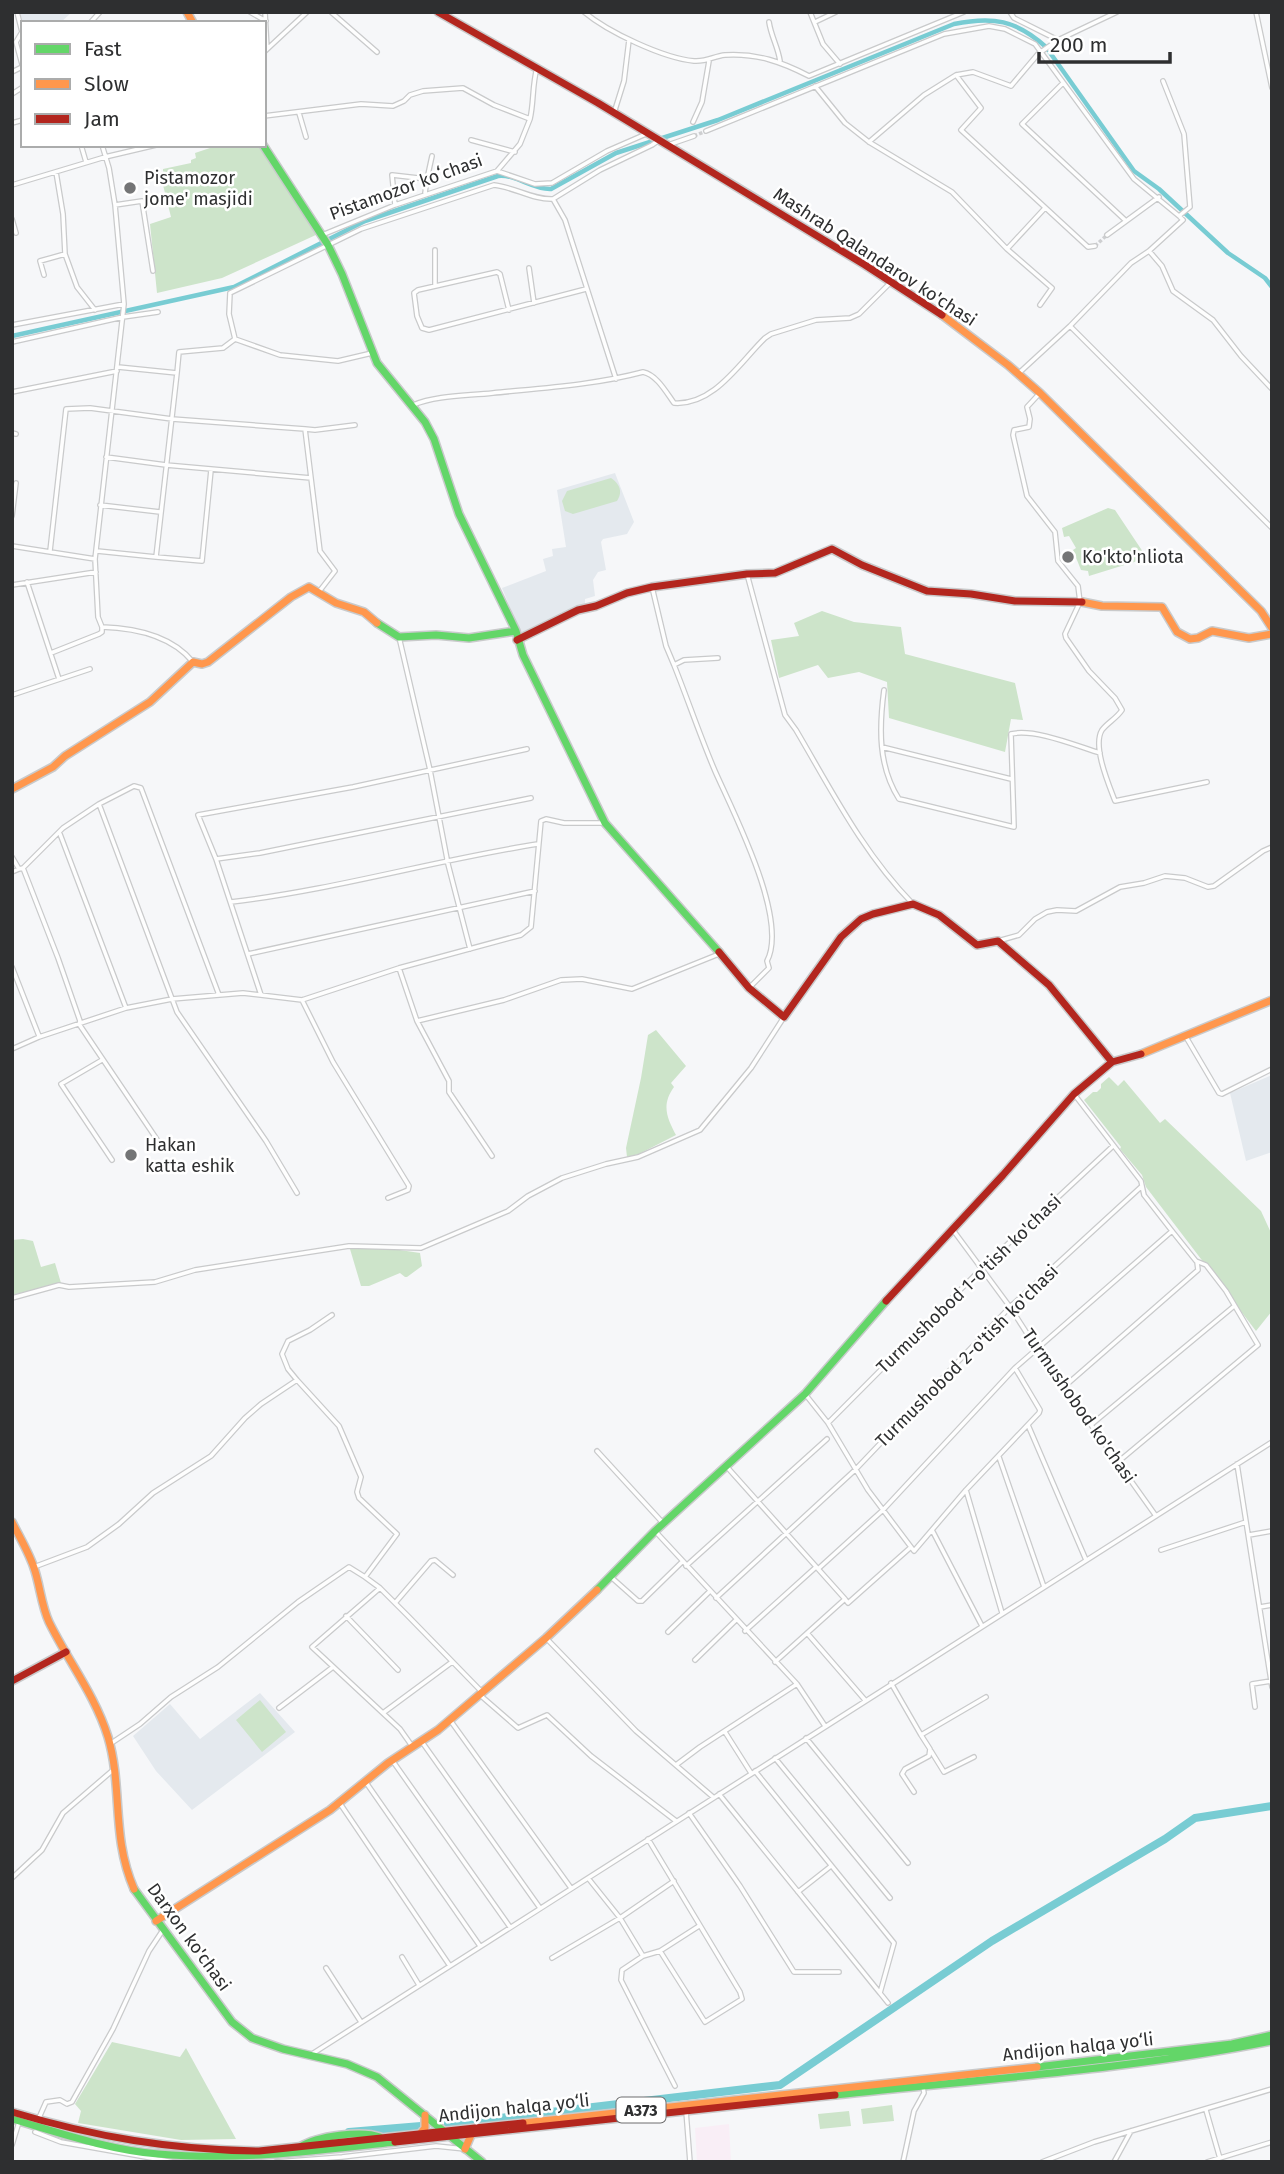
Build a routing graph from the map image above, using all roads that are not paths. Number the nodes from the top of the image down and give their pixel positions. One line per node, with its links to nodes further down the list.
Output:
1 (17, 12): 14 (street)
2 (250, 12): 15 (street)
3 (265, 12): 15 (street)
4 (307, 12): 24 (street)
5 (331, 12): 26 (street)
6 (584, 12): 22 (street)
7 (810, 12): 18 (street)
8 (835, 12): 18 (street)
9 (964, 12): 30 (street)
10 (1010, 12): 23 (street)
11 (1117, 12): 23 (street)
12 (1256, 12): 36 (street)
13 (440, 13): 31 (main road, Mashrab Qalandarov ko'chasi)
14 (19, 20): 16 (street); 19 (street)
15 (267, 21): 21 (street)
16 (12, 22)
17 (769, 22): 29 (street)
18 (815, 22): 30 (street)
19 (21, 28)
20 (21, 34): 27 (street)
21 (266, 36)
22 (629, 40): 28 (street); 38 (street)
23 (1057, 41): 25 (street)
24 (266, 50)
25 (1042, 51): 32 (street); 34 (street); 35 (street)
26 (377, 52)
27 (21, 60)
28 (709, 61): 29 (street); 41 (street)
29 (780, 61): 30 (street)
30 (840, 64)
31 (537, 68): 38 (main road, Mashrab Qalandarov ko'chasi); 40 (street)
32 (956, 75): 48 (street); 66 (street)
33 (1163, 81): 67 (street)
34 (1063, 83): 62 (street); 69 (street)
35 (814, 86): 42 (street); 48 (street)
36 (1272, 88)
37 (299, 113): 39 (street); 40 (street); 45 (street)
38 (614, 113): 43 (main road, Mashrab Qalandarov ko'chasi)
39 (266, 116)
40 (530, 119): 53 (street, Pistamozor koʻchasi)
41 (693, 122)
42 (706, 131)
43 (648, 133): 47 (main road, Mashrab Qalandarov ko'chasi); 57 (street)
44 (694, 136): 47 (street)
45 (306, 137)
46 (471, 140): 53 (street)
47 (664, 142): 63 (street); 82 (main road, Mashrab Qalandarov ko'chasi)
48 (869, 142): 75 (street)
49 (82, 147): 56 (street)
50 (102, 147): 55 (street)
51 (148, 147): 55 (street)
52 (264, 147): 71 (main road, Pistamozor koʻchasi)
53 (515, 152): 57 (street, Pistamozor koʻchasi)
54 (432, 156): 59 (street)
55 (105, 157): 56 (street); 64 (street)
56 (86, 162): 58 (street)
57 (497, 171): 61 (street, Pistamozor koʻchasi)
58 (56, 172): 60 (street); 78 (street)
59 (427, 179): 61 (street); 65 (street)
60 (12, 185)
61 (425, 194): 65 (street, Pistamozor koʻchasi)
62 (1159, 197): 67 (street); 69 (street)
63 (553, 199): 73 (street); 84 (street)
64 (115, 205): 80 (street); 86 (street)
65 (395, 205): 71 (street, Pistamozor koʻchasi)
66 (1045, 208): 74 (street); 75 (street)
67 (1180, 216): 77 (street)
68 (12, 219): 70 (street)
69 (1125, 220): 72 (street)
70 (16, 233)
71 (322, 235): 73 (main road)
72 (1107, 235)
73 (328, 244): 94 (street); 96 (main road)
74 (1095, 246)
75 (1007, 249): 87 (street)
76 (435, 250): 83 (street)
77 (1149, 251): 93 (street); 101 (street)
78 (65, 254): 81 (street); 88 (street)
79 (529, 268): 85 (street)
80 (153, 271)
81 (44, 275)
82 (891, 282): 99 (main road, Mashrab Qalandarov ko'chasi); 100 (street)
83 (435, 286): 89 (street); 89 (street)
84 (586, 289): 85 (street); 100 (street)
85 (534, 303): 89 (street)
86 (124, 304): 88 (street); 91 (street)
87 (1040, 305)
88 (95, 310): 92 (street)
89 (509, 310)
90 (158, 312): 91 (street)
91 (123, 317): 95 (street); 97 (street)
92 (12, 325)
93 (1070, 326): 99 (street); 117 (street)
94 (235, 339): 96 (street); 98 (street)
95 (12, 342)
96 (372, 353): 104 (main road)
97 (118, 369): 98 (street); 102 (street); 105 (street)
98 (177, 373): 106 (street)
99 (1019, 373): 103 (main road, Mashrab Qalandarov ko'chasi)
100 (616, 379): 104 (street)
101 (1272, 390)
102 (12, 392)
103 (1040, 393): 129 (street); 131 (main road, Mashrab Qalandarov ko'chasi)
104 (411, 407): 132 (main road)
105 (112, 412): 106 (street); 109 (street); 119 (street)
106 (172, 419): 108 (street); 110 (street)
107 (355, 425): 108 (street)
108 (305, 429): 112 (street)
109 (106, 457): 110 (street); 114 (street)
110 (166, 465): 111 (street); 115 (street)
111 (211, 469): 112 (street); 121 (street)
112 (311, 478): 128 (street)
113 (16, 483): 116 (street)
114 (100, 505): 115 (street); 120 (street)
115 (160, 512): 121 (street)
116 (12, 516)
117 (1272, 528)
118 (12, 546): 119 (street)
119 (50, 551): 122 (street)
120 (97, 551): 121 (street); 122 (street)
121 (156, 557)
122 (95, 559): 123 (street)
123 (96, 572): 125 (street); 130 (street)
124 (747, 574): 127 (main road); 129 (main road); 165 (street)
125 (27, 582): 126 (street); 136 (street)
126 (12, 584)
127 (652, 587): 135 (main road); 139 (street)
128 (318, 593): 134 (main road); 138 (main road)
129 (1080, 602): 133 (main road); 146 (street)
130 (102, 627): 136 (street); 138 (street)
131 (1272, 628)
132 (516, 631): 134 (main road); 135 (main road)
133 (1272, 634)
134 (399, 636): 147 (street)
135 (517, 640): 154 (main road)
136 (50, 654): 141 (street)
137 (718, 658): 139 (street)
138 (193, 662): 150 (main road)
139 (674, 665): 173 (street)
140 (90, 669): 141 (street)
141 (59, 679): 143 (street)
142 (884, 690): 144 (street)
143 (12, 695)
144 (881, 747): 148 (street); 148 (street)
145 (527, 749): 147 (street)
146 (1100, 753): 148 (street); 149 (street)
147 (430, 771): 153 (street); 159 (street)
148 (1011, 779)
149 (1207, 782)
150 (12, 789)
151 (531, 798): 153 (street)
152 (99, 804): 155 (street); 174 (street); 176 (street)
153 (440, 817): 159 (street); 160 (street)
154 (605, 823): 156 (street); 170 (main road)
155 (59, 833): 161 (street); 179 (street)
156 (538, 844): 160 (street); 163 (street)
157 (1272, 847): 167 (street)
158 (12, 857): 161 (street)
159 (216, 859): 164 (street)
160 (449, 861): 164 (street); 166 (street)
161 (21, 869): 162 (street); 182 (street)
162 (12, 872)
163 (535, 891): 166 (street); 168 (street)
164 (231, 902): 169 (street)
165 (913, 904): 167 (main road); 180 (main road)
166 (458, 908): 168 (street); 169 (street)
167 (998, 941): 187 (main road)
168 (470, 949): 172 (street)
169 (248, 954): 175 (street)
170 (719, 954): 173 (main road); 181 (street)
171 (12, 967): 184 (street)
172 (399, 968): 177 (street); 181 (street)
173 (749, 988): 180 (main road)
174 (219, 995): 175 (street); 176 (street)
175 (261, 995): 177 (street)
176 (172, 999): 179 (street); 195 (street)
177 (302, 1000): 196 (street)
178 (1272, 1000): 183 (main road)
179 (126, 1008): 182 (street)
180 (784, 1017): 201 (street)
181 (417, 1021): 192 (street)
182 (79, 1024): 184 (street); 186 (street)
183 (1185, 1035): 187 (main road); 188 (street)
184 (39, 1037): 185 (street)
185 (12, 1049)
186 (102, 1060): 191 (street); 193 (street)
187 (1112, 1062): 189 (main road)
188 (1272, 1069)
189 (1074, 1094): 190 (street); 197 (main road)
190 (1113, 1146): 194 (street); 200 (street, Turmushobod 1-o'tish ko'chasi)
191 (162, 1147)
192 (492, 1156)
193 (112, 1160)
194 (1142, 1186): 198 (street); 202 (street, Turmushobod 2-o'tish ko'chasi)
195 (297, 1193)
196 (388, 1198)
197 (951, 1228): 200 (street, Turmushobod ko'chasi); 209 (main road)
198 (1172, 1231): 199 (street); 205 (street)
199 (1196, 1261): 203 (street); 208 (street)
200 (982, 1268): 202 (street, Turmushobod ko'chasi); 210 (street, Turmushobod 1-o'tish ko'chasi)
201 (12, 1298)
202 (1010, 1307): 205 (street, Turmushobod ko'chasi); 220 (street, Turmushobod 2-o'tish ko'chasi)
203 (1233, 1307): 211 (street); 217 (street)
204 (332, 1315): 207 (street)
205 (1037, 1349): 206 (street); 208 (street, Turmushobod ko'chasi)
206 (1015, 1368): 212 (street); 223 (street)
207 (297, 1380): 237 (street); 240 (street)
208 (1065, 1387): 211 (street, Turmushobod ko'chasi)
209 (805, 1394): 210 (street); 219 (main road)
210 (828, 1423): 220 (street)
211 (1091, 1424): 217 (street, Turmushobod ko'chasi)
212 (1028, 1425): 216 (street); 235 (street)
213 (827, 1439): 222 (street)
214 (1272, 1442): 218 (street)
215 (597, 1451): 227 (street)
216 (999, 1457): 221 (street); 242 (street)
217 (1118, 1462): 224 (street, Turmushobod ko'chasi)
218 (1237, 1464): 224 (street); 226 (street)
219 (725, 1465): 222 (street); 227 (main road)
220 (855, 1470): 223 (street); 231 (street, Turmushobod 2-o'tish ko'chasi)
221 (965, 1490): 228 (street); 250 (street)
222 (757, 1501): 231 (street); 236 (street)
223 (883, 1510): 233 (street); 238 (street)
224 (1156, 1516): 235 (street)
225 (12, 1522): 237 (main road, Darxon ko'chasi)
226 (1247, 1522): 232 (street); 234 (street)
227 (663, 1523): 229 (main road)
228 (932, 1530): 233 (street); 253 (street)
229 (655, 1531): 236 (street); 241 (main road)
230 (1272, 1531): 232 (street)
231 (787, 1534): 238 (street); 245 (street, Turmushobod 2-o'tish ko'chasi)
232 (1249, 1535): 249 (street)
233 (911, 1547): 246 (street)
234 (1161, 1550)
235 (1086, 1560): 242 (street)
236 (684, 1563): 241 (street); 244 (street)
237 (34, 1567): 258 (main road, Darxon ko'chasi)
238 (817, 1568): 246 (street); 254 (street)
239 (453, 1575): 247 (street)
240 (365, 1577): 243 (street); 281 (street)
241 (611, 1577): 257 (main road)
242 (1044, 1587): 250 (street)
243 (380, 1588): 247 (street); 251 (street)
244 (709, 1591): 245 (street); 255 (street)
245 (716, 1598): 252 (street)
246 (845, 1599): 256 (street)
247 (395, 1603): 260 (street)
248 (1272, 1605): 249 (street)
249 (1260, 1607): 265 (street)
250 (1002, 1614): 253 (street)
251 (345, 1616): 262 (street); 263 (street)
252 (736, 1620): 254 (street); 259 (street)
253 (982, 1626): 266 (street)
254 (745, 1631): 261 (street)
255 (668, 1632)
256 (807, 1633): 261 (street); 271 (street)
257 (546, 1638): 269 (main road); 287 (street)
258 (66, 1652): 264 (main road); 281 (main road, Darxon ko'chasi)
259 (695, 1660)
260 (452, 1662): 269 (street); 274 (street)
261 (774, 1662): 267 (street)
262 (333, 1667): 273 (street); 274 (street)
263 (398, 1670)
264 (12, 1681)
265 (1271, 1681): 268 (street); 272 (street)
266 (891, 1683): 271 (street); 278 (street)
267 (797, 1684): 276 (street); 277 (street)
268 (1272, 1687)
269 (482, 1694): 275 (main road); 296 (street)
270 (986, 1697): 278 (street)
271 (865, 1700): 276 (street)
272 (1255, 1707)
273 (279, 1708)
274 (383, 1713): 282 (street)
275 (450, 1720): 280 (main road); 303 (street)
276 (825, 1726): 279 (street)
277 (725, 1731): 287 (street); 289 (street)
278 (921, 1735): 283 (street)
279 (806, 1738): 285 (street); 298 (street)
280 (420, 1740): 282 (main road); 306 (street)
281 (110, 1744): 288 (main road, Darxon ko'chasi)
282 (412, 1746): 286 (main road)
283 (930, 1749): 284 (street); 291 (street)
284 (974, 1757)
285 (775, 1758): 289 (street); 305 (street)
286 (392, 1760): 290 (main road); 310 (street)
287 (676, 1765): 293 (street)
288 (114, 1768): 300 (street); 308 (main road, Darxon ko'chasi)
289 (753, 1772): 292 (street); 299 (street)
290 (365, 1781): 294 (main road); 312 (street)
291 (914, 1792)
292 (719, 1794): 293 (street); 304 (street)
293 (713, 1797): 295 (street)
294 (339, 1802): 308 (main road); 317 (street)
295 (689, 1813): 296 (street); 319 (street)
296 (676, 1821): 297 (street)
297 (648, 1839): 301 (street); 302 (street)
298 (908, 1863)
299 (831, 1866): 304 (street); 321 (street)
300 (12, 1878)
301 (587, 1878): 303 (street); 307 (street)
302 (674, 1881): 307 (street); 309 (street)
303 (571, 1888): 306 (street)
304 (798, 1892): 321 (street)
305 (890, 1898)
306 (540, 1908): 310 (street)
307 (620, 1918): 314 (street); 316 (street)
308 (156, 1921): 311 (main road, Darxon ko'chasi)
309 (700, 1925): 313 (street); 313 (street)
310 (510, 1927): 312 (street)
311 (163, 1930): 326 (main road, Darxon ko'chasi); 335 (street)
312 (480, 1946): 317 (street)
313 (660, 1951): 314 (street)
314 (643, 1956): 327 (street)
315 (402, 1957): 320 (street)
316 (552, 1958)
317 (450, 1966): 320 (street)
318 (326, 1968): 323 (street)
319 (839, 1972)
320 (419, 1985): 323 (street)
321 (880, 1993): 322 (street)
322 (888, 2003)
323 (361, 2022): 326 (street)
324 (1272, 2035): 336 (main road, Andijon halqa yo‘li / A373)
325 (1272, 2041): 328 (main road, Andijon halqa yo‘li / A373)
326 (311, 2055): 333 (main road, Darxon ko'chasi)
327 (675, 2085)
328 (923, 2086): 331 (main road, Andijon halqa yo‘li / A373); 352 (street)
329 (1272, 2089): 330 (street)
330 (1206, 2110): 337 (street); 346 (street)
331 (686, 2111): 339 (main road, Andijon halqa yo‘li / A373); 351 (street)
332 (12, 2112): 335 (main road, Andijon halqa yo‘li / A373)
333 (425, 2115): 336 (main road, Darxon ko'chasi); 338 (main road)
334 (15, 2120): 335 (main road, Andijon halqa yo‘li / A373); 342 (street)
335 (34, 2125): 343 (main road, Andijon halqa yo‘li / A373); 345 (main road, Andijon halqa yo‘li / A373); 348 (street)
336 (443, 2132): 338 (main road, Andijon halqa yo‘li / A373); 340 (main road, Darxon ko'chasi)
337 (1131, 2132): 347 (street); 353 (street)
338 (420, 2134): 343 (main road, Andijon halqa yo‘li / A373)
339 (471, 2135): 340 (main road, Andijon halqa yo‘li / A373); 344 (main road)
340 (450, 2137): 343 (main road, Andijon halqa yo‘li / A373); 344 (main road, Darxon ko'chasi)
341 (1272, 2142): 346 (street)
342 (12, 2145)
343 (384, 2145): 344 (street); 345 (main road, Andijon halqa yo‘li / A373)
344 (465, 2149): 350 (main road, Darxon ko'chasi)
345 (313, 2156): 349 (street)
346 (1221, 2160): 354 (street)
347 (1044, 2161)
348 (174, 2162)
349 (276, 2162)
350 (482, 2162)
351 (690, 2162)
352 (903, 2162)
353 (1114, 2162)
354 (1206, 2162)

